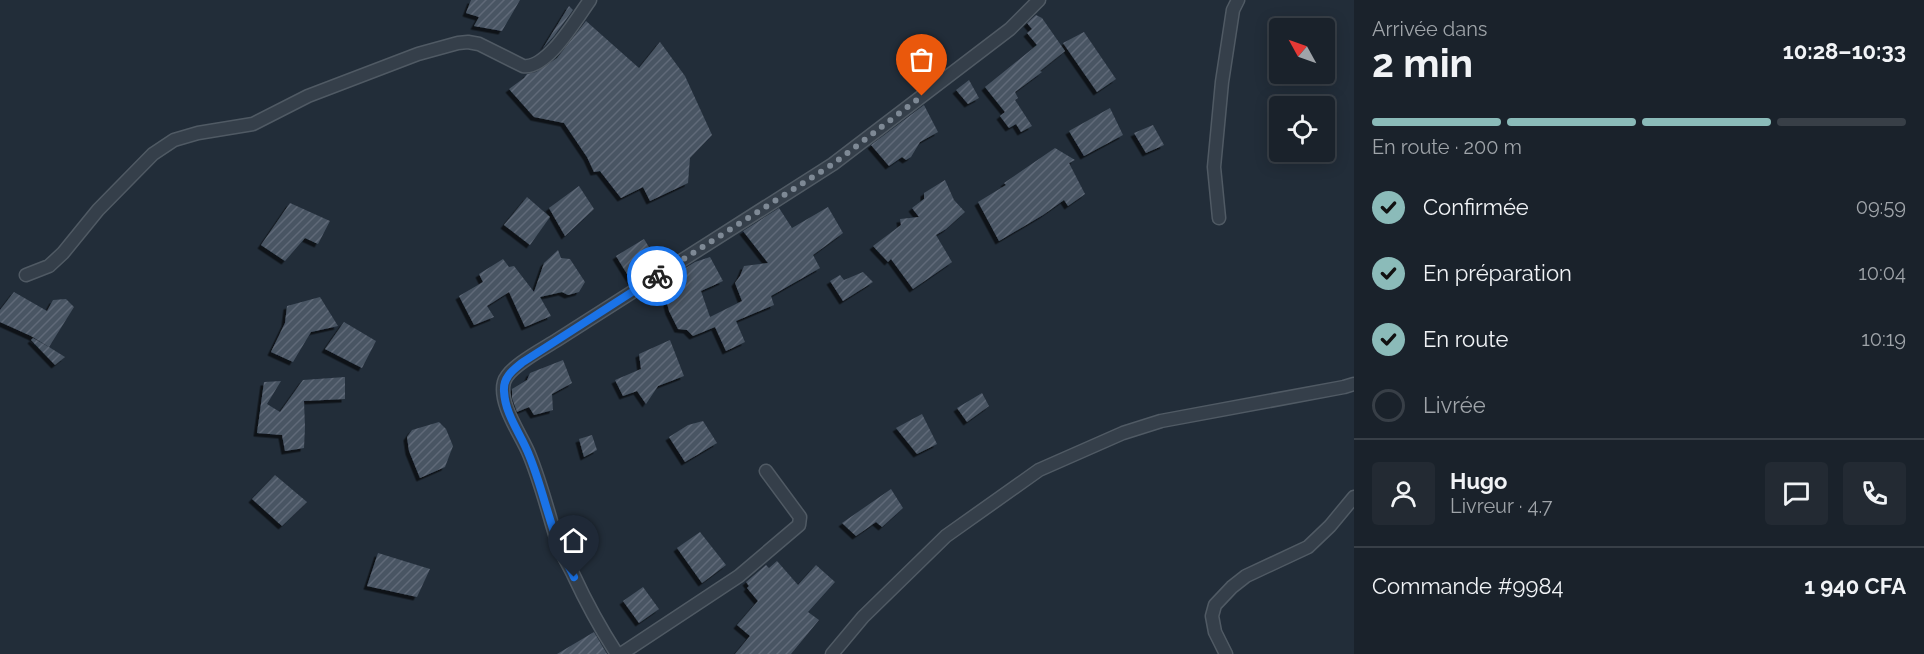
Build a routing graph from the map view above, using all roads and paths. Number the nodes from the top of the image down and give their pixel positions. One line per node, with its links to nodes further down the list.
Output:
1 (590, 0): 5 (street)
2 (1039, 0): 9 (street)
3 (1238, 0): 4 (street)
4 (1219, 218)
5 (26, 274)
6 (1354, 384): 10 (street)
7 (766, 471): 9 (street)
8 (1354, 497): 11 (street)
9 (619, 654)
10 (832, 654)
11 (1226, 654)

